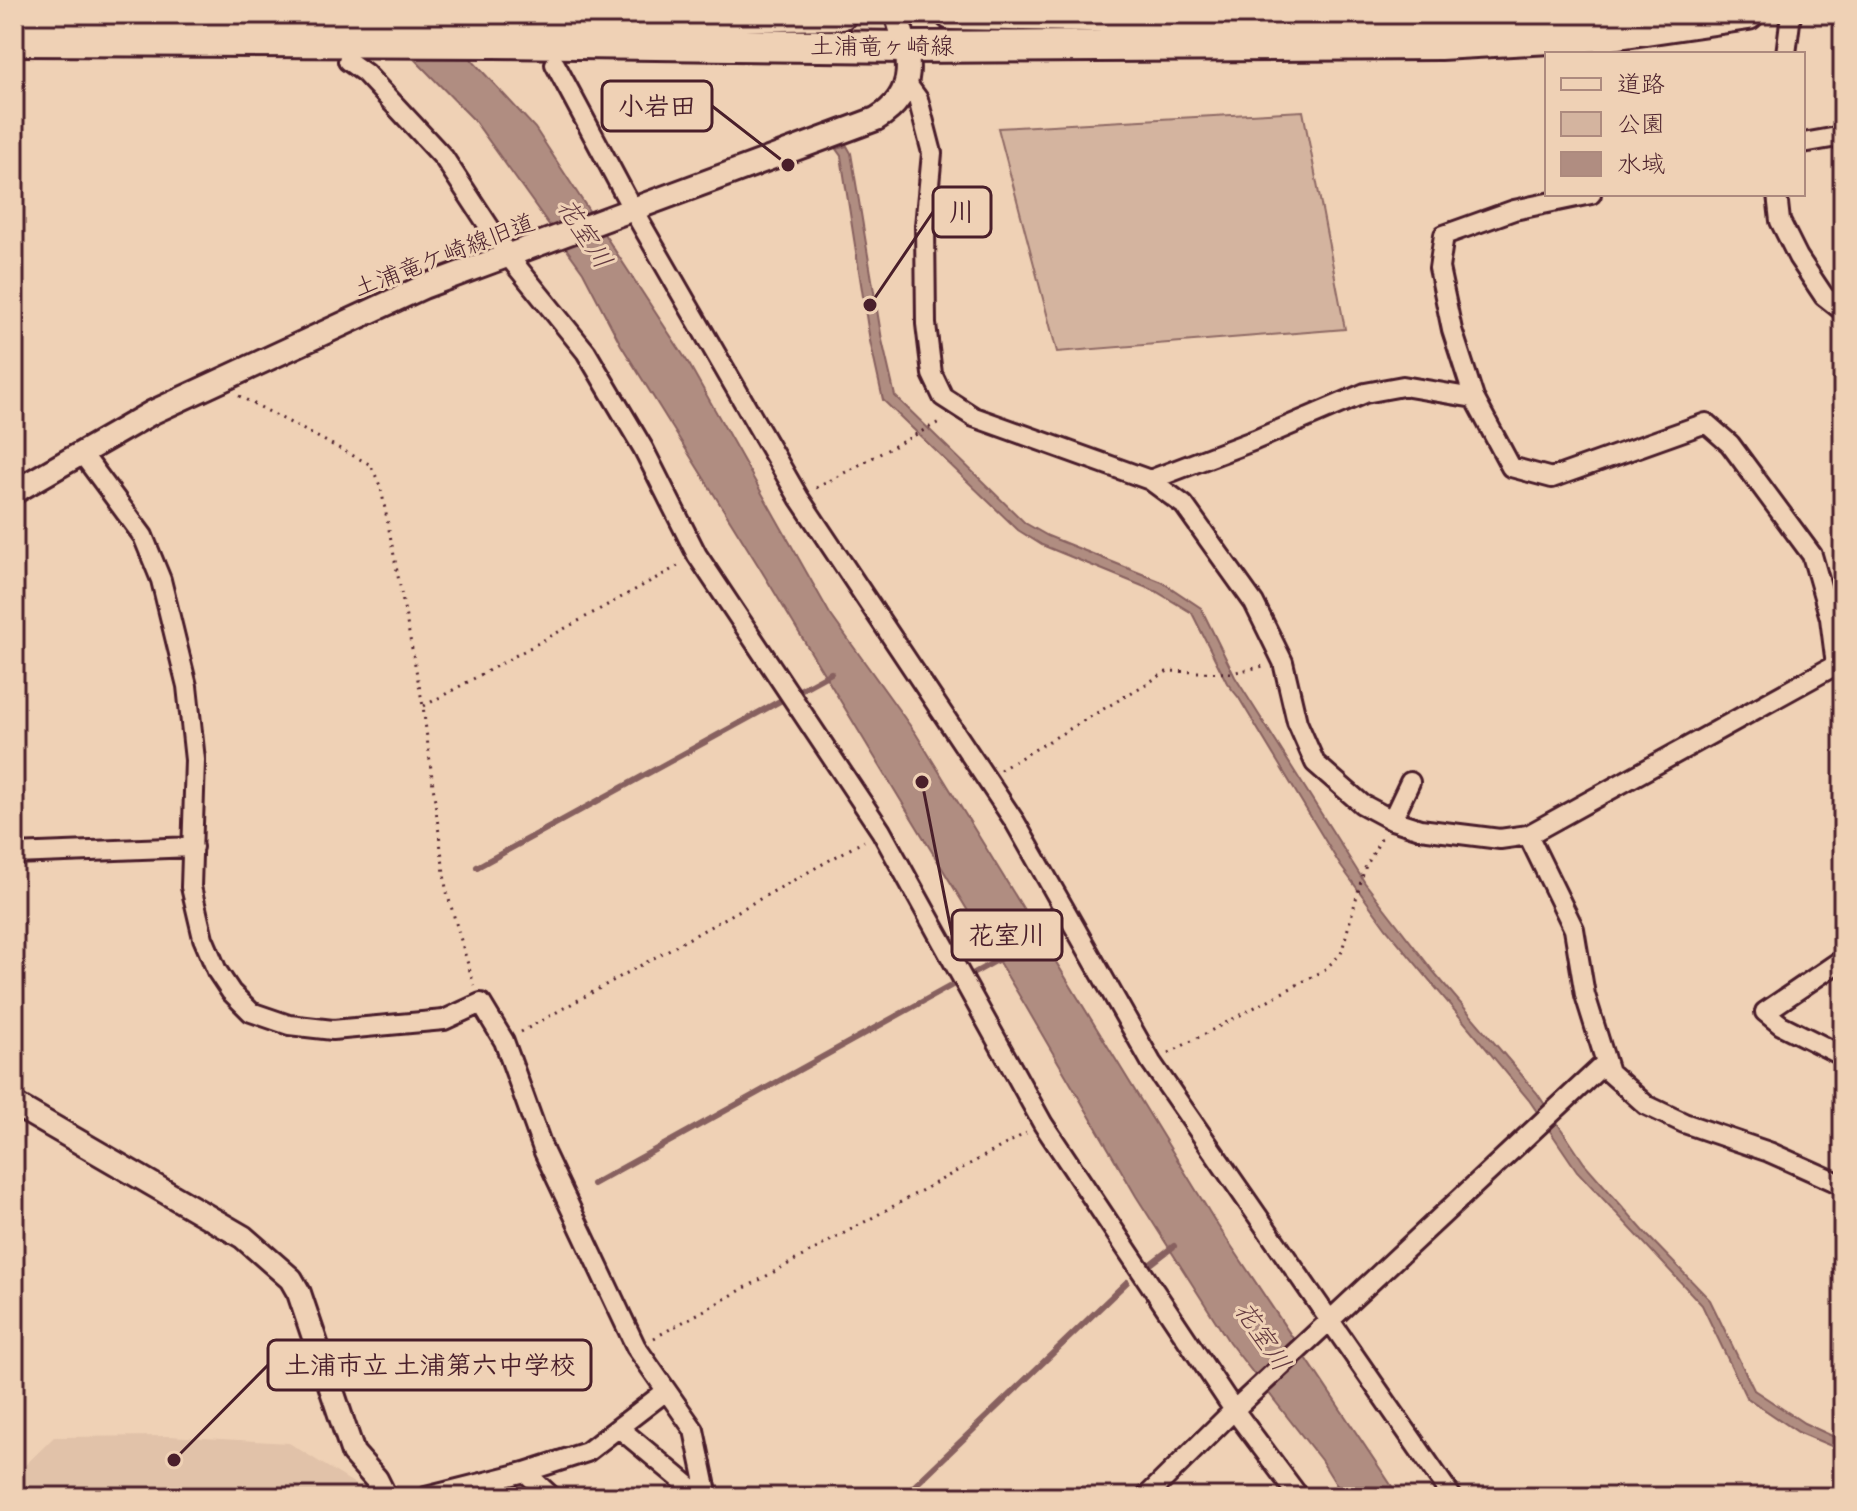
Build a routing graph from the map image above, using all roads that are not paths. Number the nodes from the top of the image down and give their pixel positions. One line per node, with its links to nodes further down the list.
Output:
1 (841, 14): 7 (main road, 土浦竜ヶ崎線)
2 (896, 14): 9 (street)
3 (951, 14): 4 (main road, 土浦竜ヶ崎線)
4 (1544, 14)
5 (1748, 14): 9 (main road, 土浦竜ヶ崎線)
6 (1791, 14): 11 (street)
7 (14, 15)
8 (14, 40): 10 (main road, 土浦竜ヶ崎線)
9 (907, 47): 10 (main road, 土浦竜ヶ崎線); 13 (street)
10 (347, 51): 19 (street)
11 (1786, 52)
12 (555, 64): 18 (street)
13 (907, 84): 18 (street, 土浦竜ケ崎線旧道); 23 (street)
14 (1843, 136): 15 (street)
15 (1805, 143)
16 (1581, 196): 21 (street)
17 (1777, 196): 20 (street)
18 (627, 212): 19 (street, 土浦竜ケ崎線旧道); 36 (street)
19 (515, 254): 22 (street, 土浦竜ケ崎線旧道); 38 (street)
20 (1843, 311)
21 (1474, 398): 23 (street); 25 (street)
22 (81, 452): 24 (street, 土浦竜ケ崎線旧道); 29 (street)
23 (1150, 480): 27 (street)
24 (14, 492)
25 (1840, 663): 28 (street)
26 (1410, 782): 27 (street)
27 (1392, 820): 28 (street)
28 (1528, 835): 33 (street)
29 (193, 847): 30 (street); 37 (street)
30 (14, 854)
31 (1843, 959): 32 (street)
32 (1843, 1056)
33 (1604, 1064): 35 (street); 36 (street)
34 (14, 1104): 41 (street)
35 (1843, 1185)
36 (1329, 1322): 38 (street); 47 (street)
37 (666, 1391): 39 (street); 44 (street)
38 (1234, 1410): 45 (street); 46 (street)
39 (619, 1428): 40 (street); 44 (street)
40 (525, 1472): 42 (street); 43 (street)
41 (385, 1497)
42 (426, 1497)
43 (552, 1497)
44 (705, 1497)
45 (1146, 1497)
46 (1299, 1497)
47 (1452, 1497)

